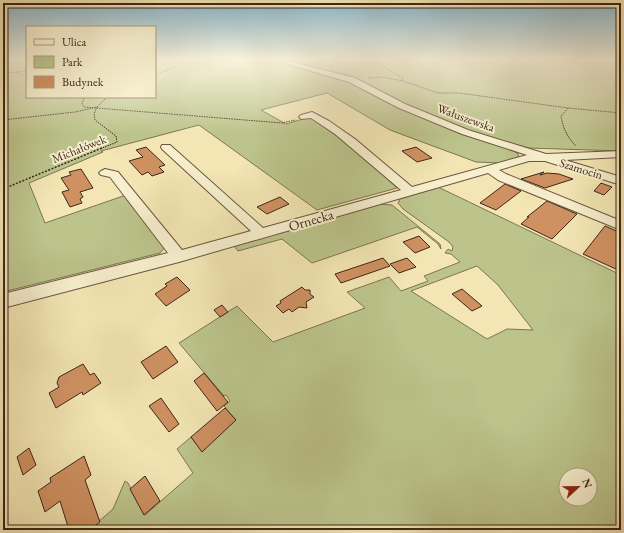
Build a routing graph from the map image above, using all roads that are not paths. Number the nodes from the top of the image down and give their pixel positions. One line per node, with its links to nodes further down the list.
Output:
1 (359, 84): 5 (street, Wałuszewska)
2 (304, 117): 9 (street)
3 (166, 147): 11 (street)
4 (621, 154): 5 (street, Ornecka)
5 (541, 157): 6 (street, Ornecka); 8 (street, Szamocin)
6 (490, 168): 9 (street, Ornecka); 10 (street)
7 (105, 173): 12 (street)
8 (621, 181)
9 (410, 192): 11 (street, Ornecka)
10 (621, 226)
11 (260, 234): 12 (street, Ornecka)
12 (179, 257): 13 (street, Ornecka)
13 (3, 301)

